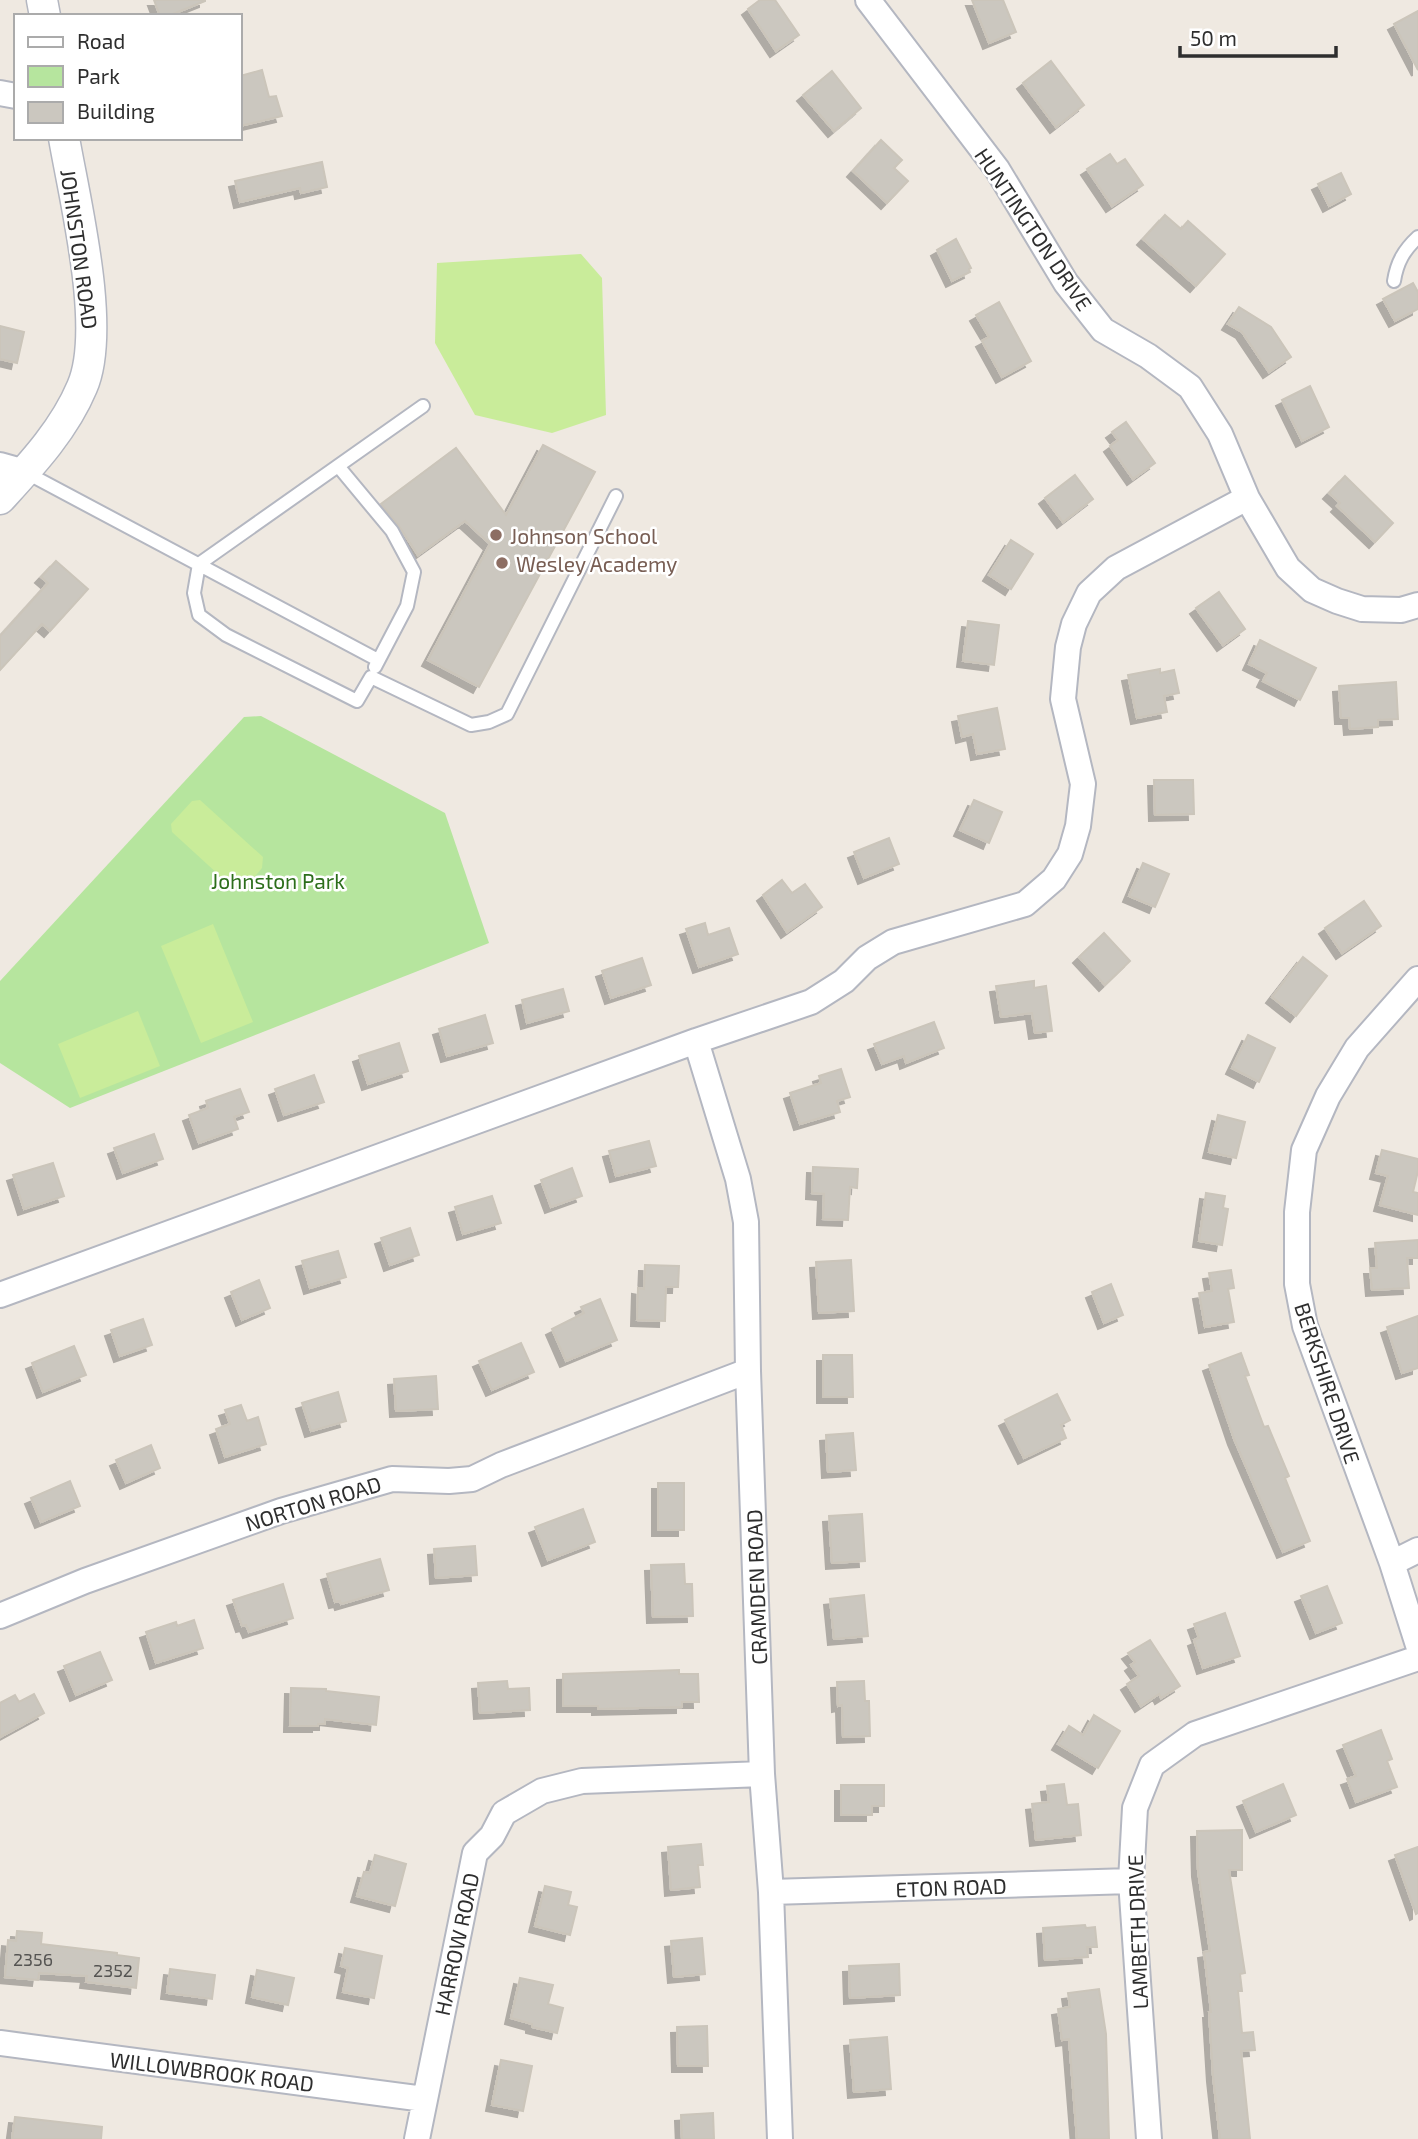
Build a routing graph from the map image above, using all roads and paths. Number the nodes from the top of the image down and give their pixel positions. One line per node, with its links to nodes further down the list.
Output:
1 (868, 0): 9 (street, HUNTINGTON DRIVE)
2 (64, 140): 7 (street, JOHNSTON ROAD)
3 (1418, 237): 4 (lane)
4 (1394, 281)
5 (423, 406): 6 (lane)
6 (338, 466): 11 (lane); 13 (lane)
7 (12, 468): 10 (street, JOHNSTON ROAD); 11 (lane)
8 (616, 496): 14 (lane)
9 (1247, 498): 12 (street, HUNTINGTON DRIVE); 16 (street)
10 (0, 499)
11 (199, 564): 13 (lane); 14 (lane)
12 (1418, 605)
13 (378, 660): 14 (lane)
14 (371, 677)
15 (1418, 979): 20 (street, BERKSHIRE DRIVE)
16 (696, 1041): 17 (street); 18 (street, CRAMDEN ROAD)
17 (0, 1294)
18 (748, 1371): 21 (street, NORTON ROAD); 24 (street, CRAMDEN ROAD)
19 (1418, 1550): 20 (street)
20 (1392, 1563): 22 (street, BERKSHIRE DRIVE)
21 (0, 1616)
22 (1418, 1646)
23 (1418, 1658): 25 (street, LAMBETH DRIVE)
24 (762, 1774): 26 (street, CRAMDEN ROAD); 28 (street, HARROW ROAD)
25 (1131, 1881): 26 (street, ETON ROAD); 31 (street, LAMBETH DRIVE)
26 (771, 1892): 30 (street, CRAMDEN ROAD)
27 (0, 2043): 28 (street, WILLOWBROOK ROAD)
28 (424, 2099): 29 (street, HARROW ROAD)
29 (417, 2139)
30 (780, 2139)
31 (1149, 2139)

